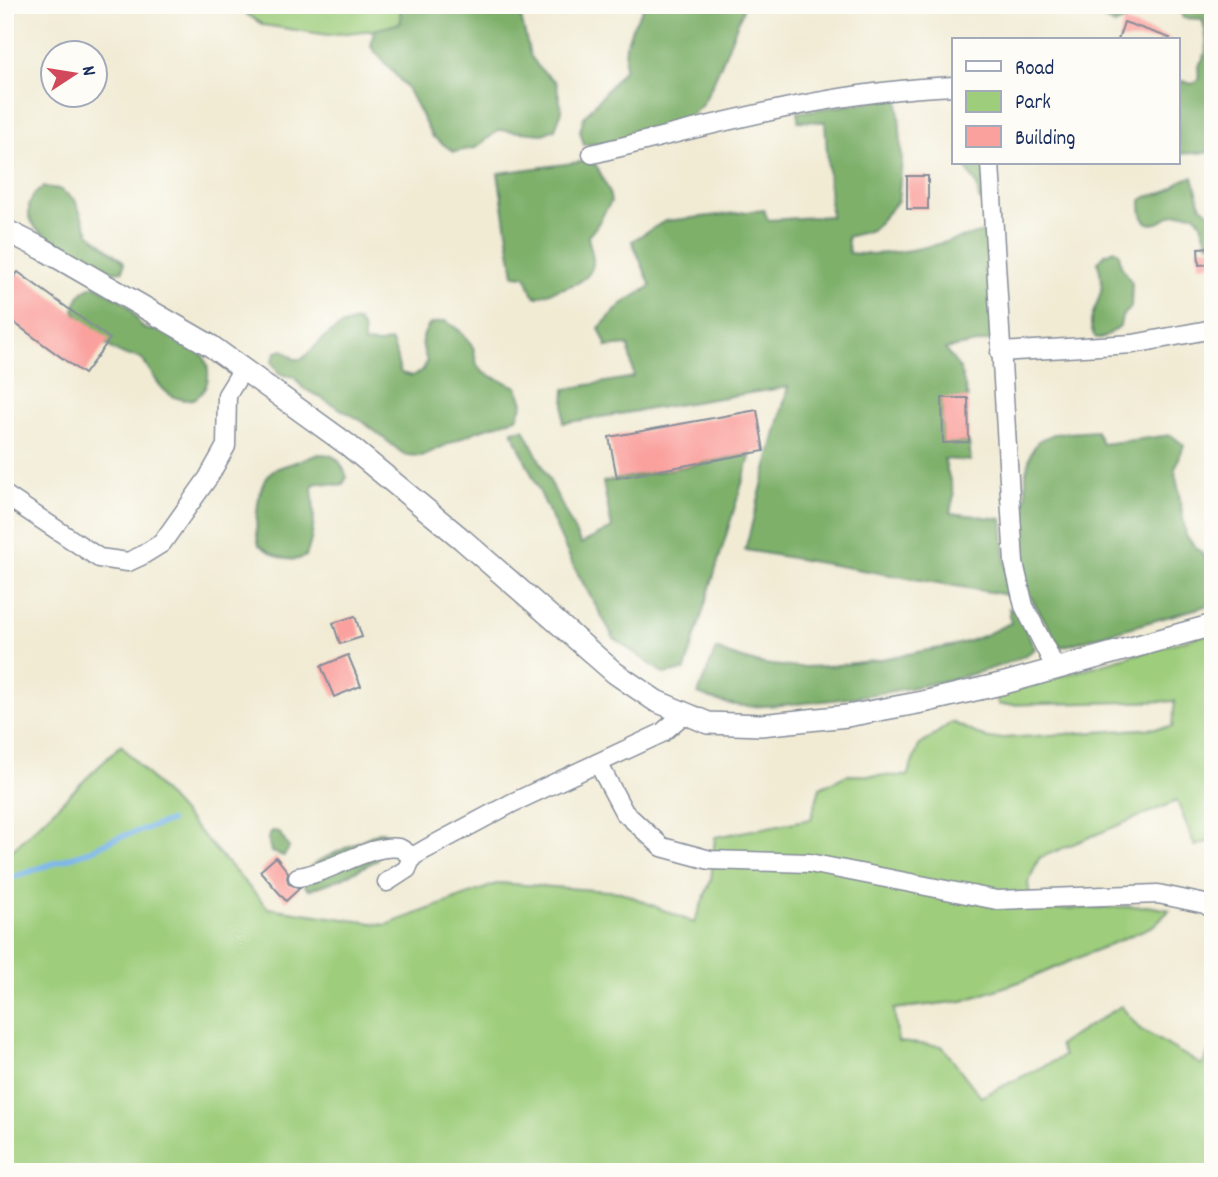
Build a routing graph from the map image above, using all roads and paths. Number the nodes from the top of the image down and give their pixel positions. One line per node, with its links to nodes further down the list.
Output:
1 (952, 86): 2 (street)
2 (592, 154)
3 (990, 164): 6 (street)
4 (5, 230): 7 (street)
5 (1213, 329): 6 (street)
6 (1000, 352): 10 (street)
7 (243, 369): 8 (street); 11 (street)
8 (5, 495)
9 (1213, 625): 10 (street)
10 (1056, 669): 11 (street)
11 (685, 713): 12 (street)
12 (598, 763): 13 (street); 16 (street)
13 (412, 857): 14 (street); 15 (street)
14 (298, 877)
15 (387, 882)
16 (1213, 909)

